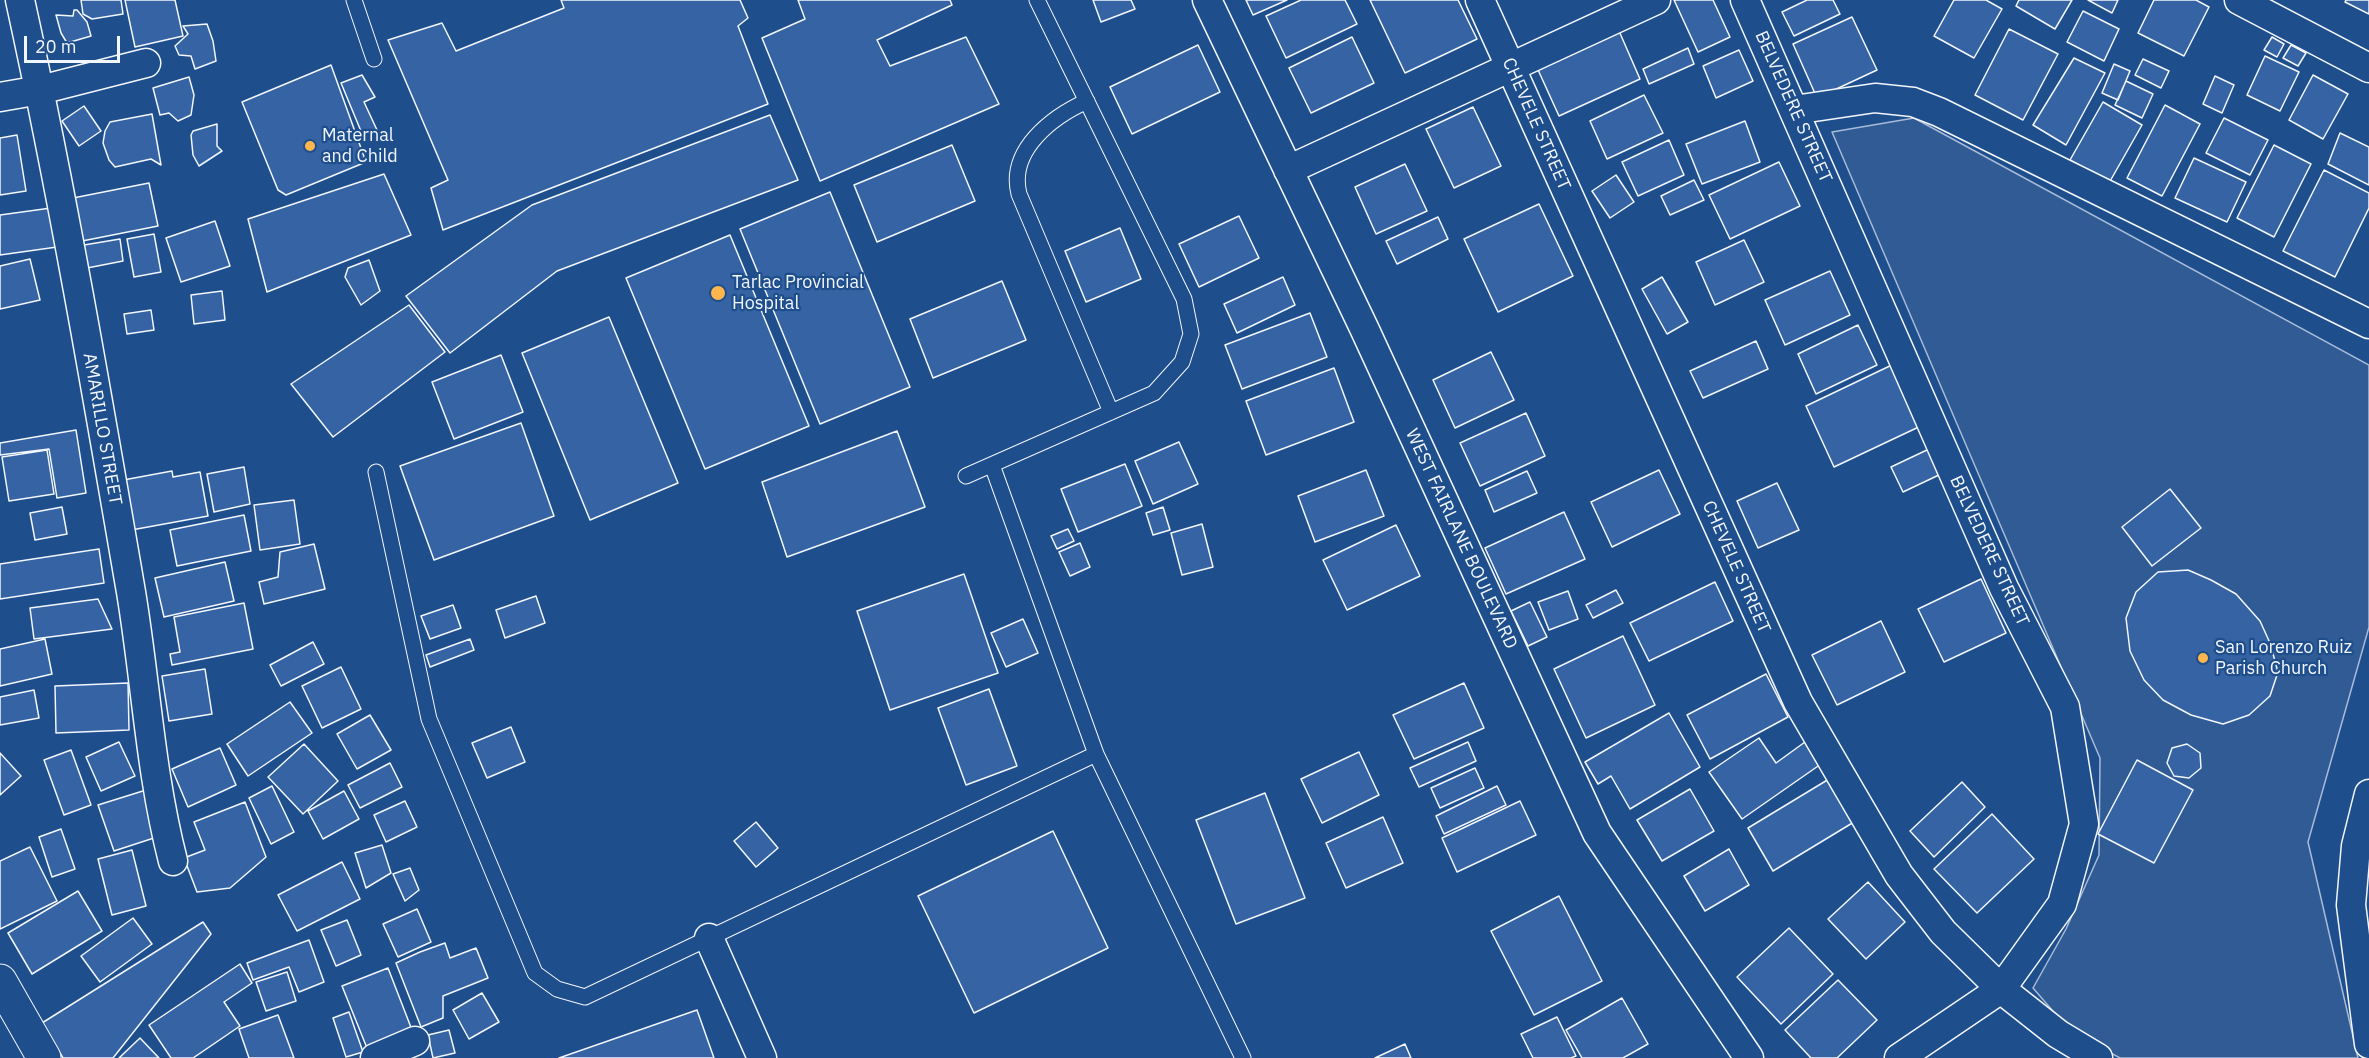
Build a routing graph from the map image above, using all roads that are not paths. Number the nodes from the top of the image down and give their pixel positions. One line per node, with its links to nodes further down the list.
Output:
1 (20, 0): 13 (street, AMARILLO STREET)
2 (354, 0): 9 (lane)
3 (1037, 0): 15 (lane)
4 (1208, 0): 17 (street, WEST FAIRLANE BOULEVARD)
5 (1480, 0): 11 (street, CHEVELE STREET)
6 (1656, 0): 11 (street)
7 (1745, 0): 16 (street, BELVEDERE STREET)
8 (2239, 0): 12 (street)
9 (374, 59)
10 (146, 63): 13 (street)
11 (1510, 66): 17 (street); 28 (street, CHEVELE STREET)
12 (2369, 68)
13 (40, 90): 14 (street); 25 (street, AMARILLO STREET)
14 (0, 98)
15 (1086, 101): 19 (lane); 19 (lane)
16 (1794, 110): 18 (street); 28 (street, BELVEDERE STREET)
17 (1288, 170): 35 (street, WEST FAIRLANE BOULEVARD)
18 (2369, 324)
19 (1111, 412): 20 (lane)
20 (992, 465): 22 (lane); 23 (lane)
21 (376, 472): 26 (lane)
22 (966, 476)
23 (1096, 754): 26 (lane); 34 (lane)
24 (2369, 794): 30 (street)
25 (173, 861)
26 (710, 938): 33 (street)
27 (0, 981): 31 (street)
28 (2001, 989): 36 (street, BELVEDERE STREET); 37 (street, CHEVELE STREET)
29 (415, 1041): 32 (street)
30 (2369, 1044)
31 (34, 1054)
32 (375, 1058)
33 (762, 1058)
34 (1243, 1058)
35 (1749, 1058)
36 (1899, 1058)
37 (2098, 1058)

